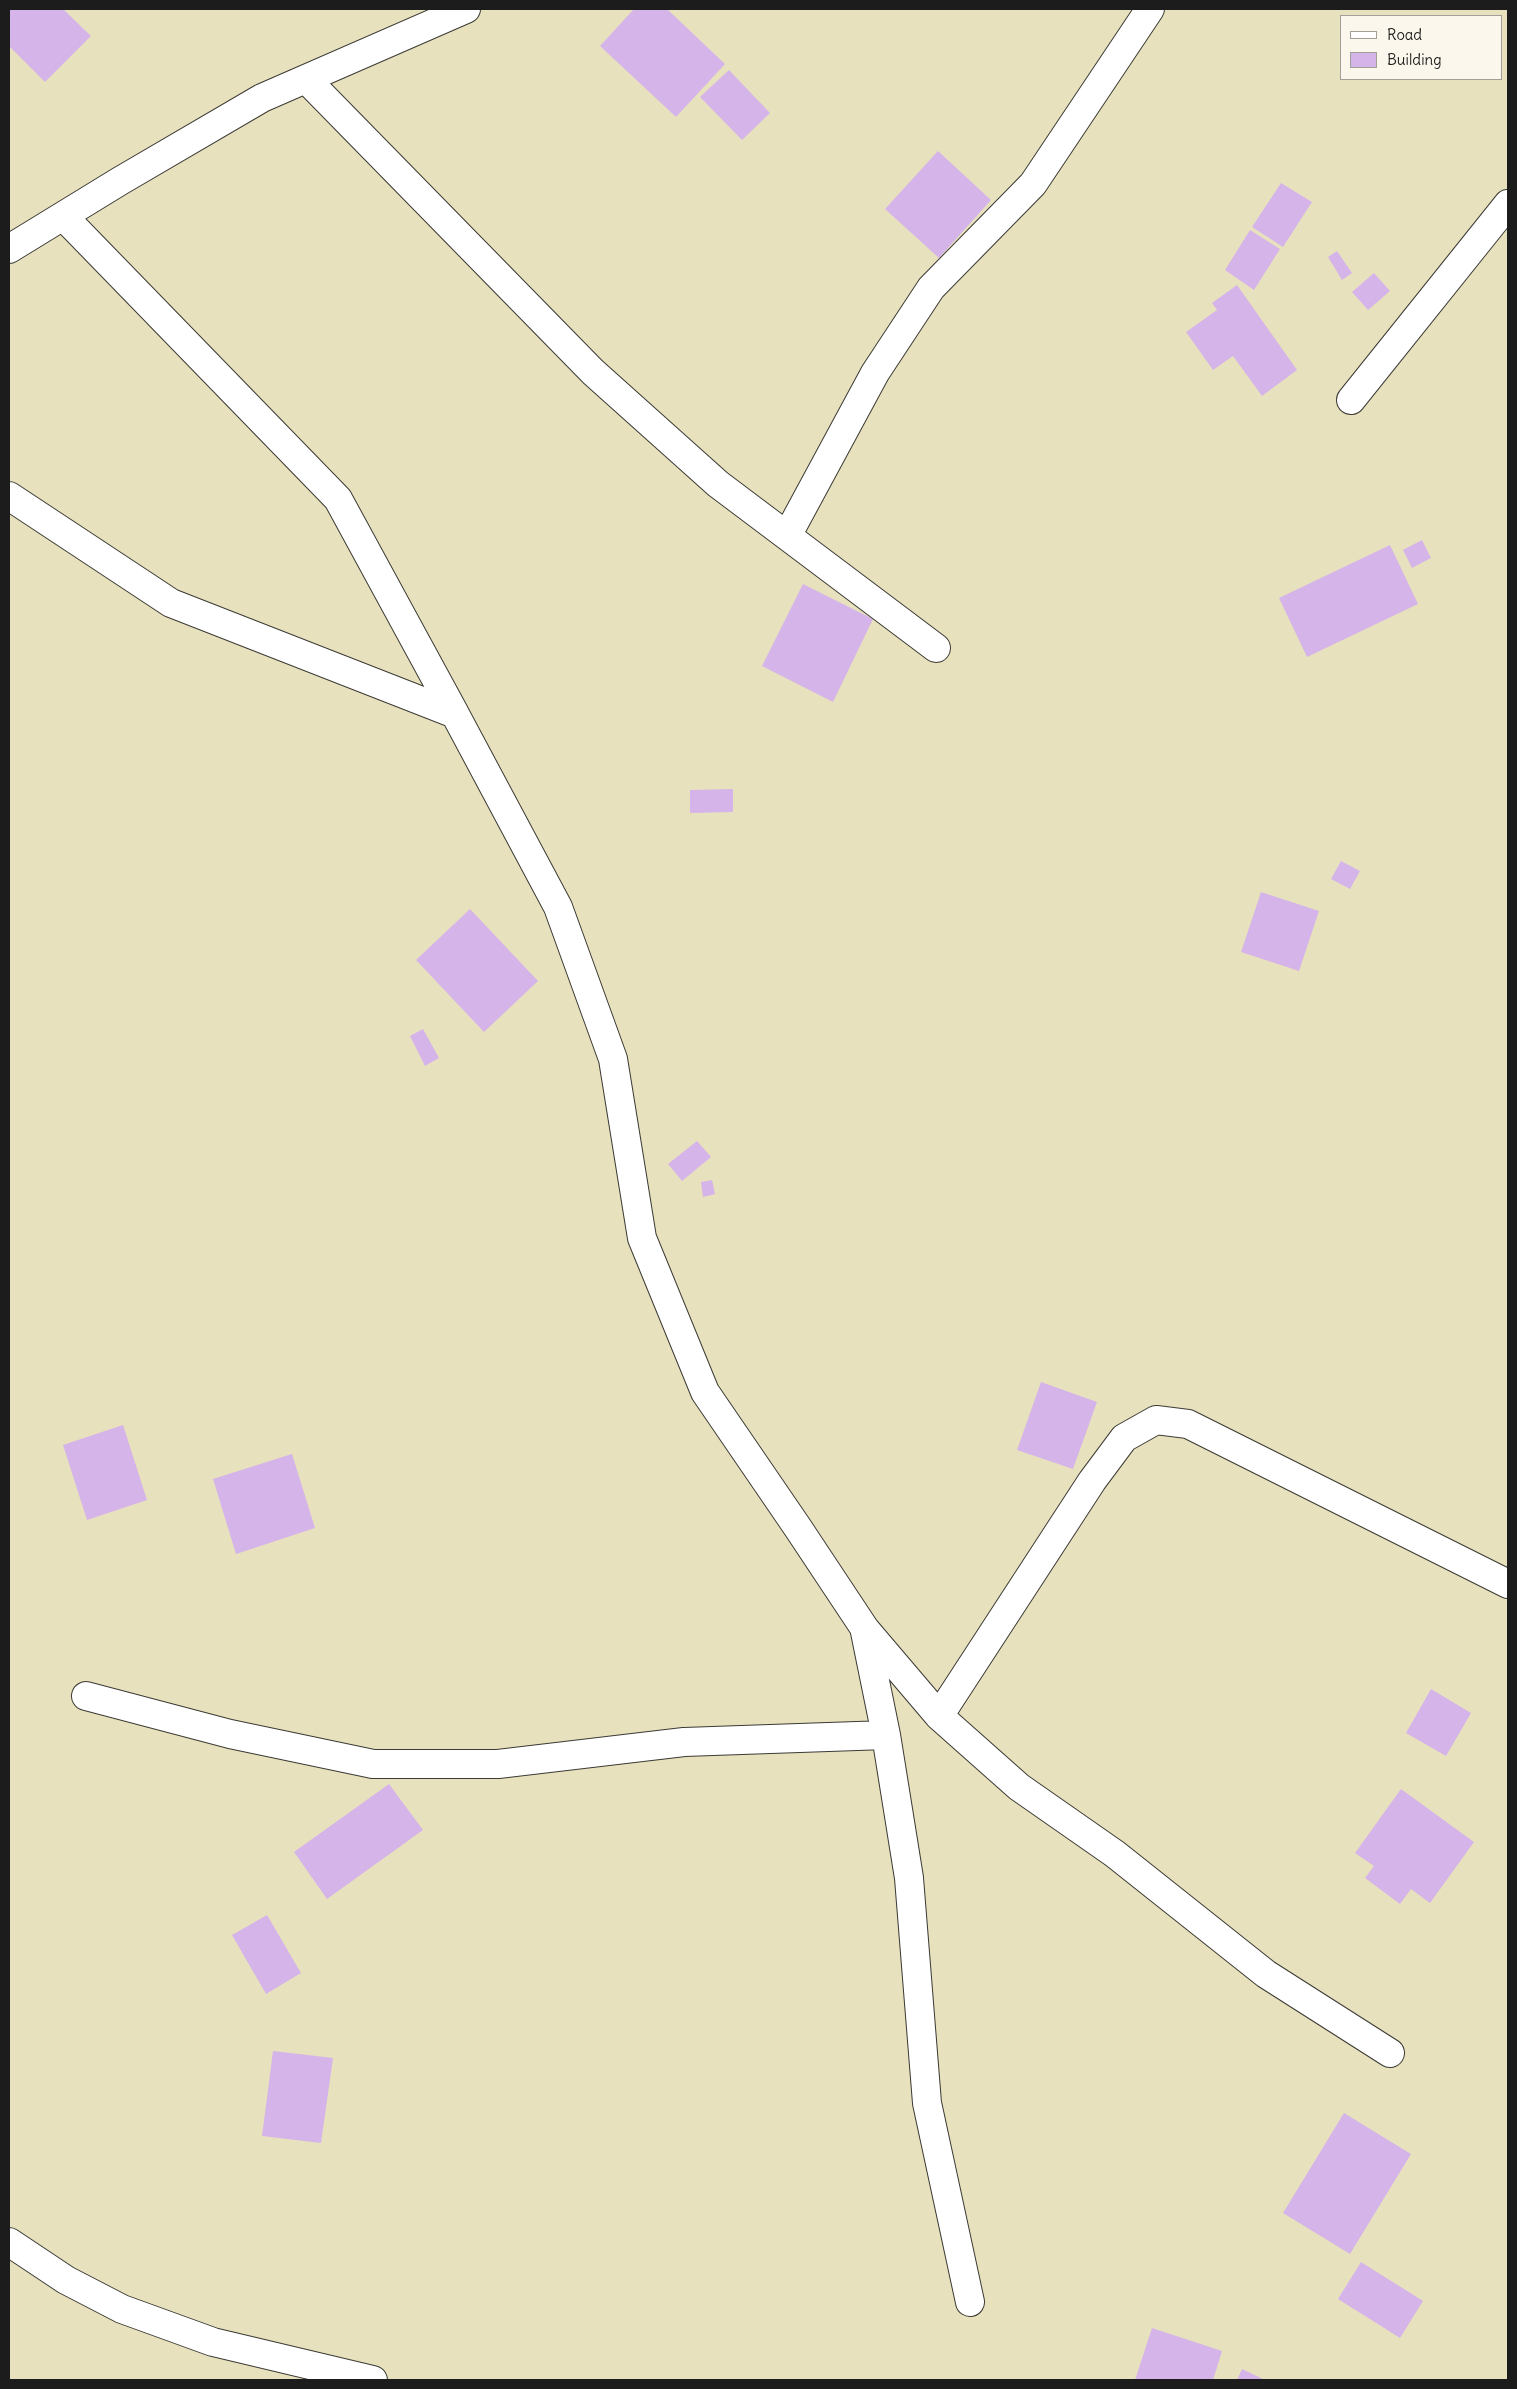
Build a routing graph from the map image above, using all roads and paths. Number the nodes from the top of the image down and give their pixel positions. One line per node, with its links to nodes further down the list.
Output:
1 (466, 9): 3 (street)
2 (1150, 9): 9 (street)
3 (306, 79): 5 (street); 9 (street)
4 (1508, 204): 7 (street)
5 (63, 216): 6 (street); 11 (street)
6 (9, 249)
7 (1351, 400)
8 (9, 496): 11 (street)
9 (787, 536): 10 (street)
10 (936, 648)
11 (455, 714): 13 (street)
12 (1508, 1584): 15 (street)
13 (865, 1629): 15 (street); 16 (street)
14 (86, 1696): 16 (street)
15 (940, 1716): 17 (street)
16 (886, 1735): 19 (street)
17 (1390, 2053)
18 (9, 2242): 20 (street)
19 (970, 2302)
20 (373, 2380)

